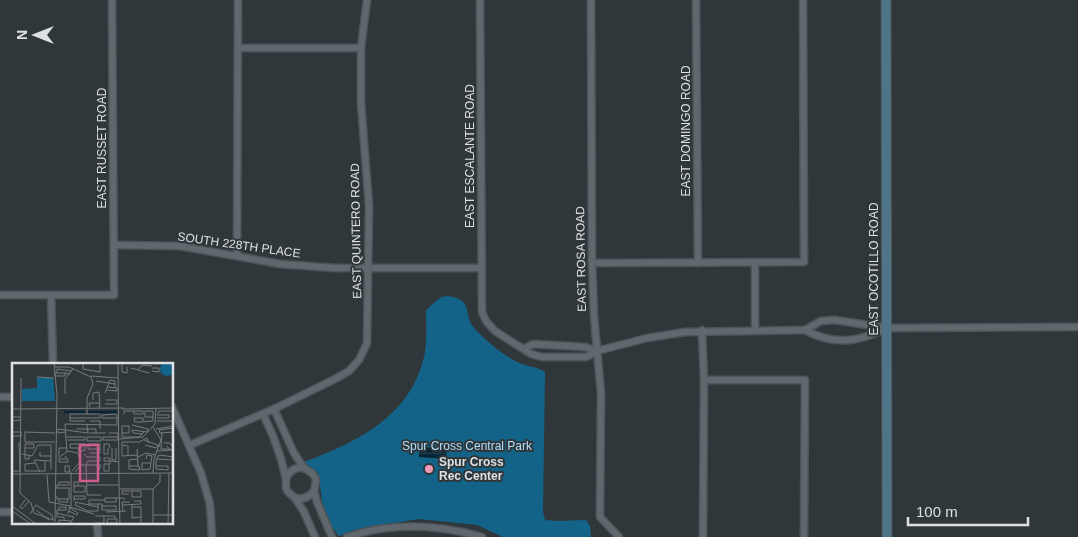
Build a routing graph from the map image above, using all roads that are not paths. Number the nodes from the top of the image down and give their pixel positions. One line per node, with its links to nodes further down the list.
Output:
1 (112, 0): 11 (street, EAST RUSSET ROAD)
2 (238, 0): 9 (street)
3 (366, 0): 10 (street, EAST QUINTERO ROAD)
4 (480, 0): 17 (street, EAST ESCALANTE ROAD)
5 (591, 0): 15 (street, EAST ROSA ROAD)
6 (696, 0): 13 (street, EAST DOMINGO ROAD)
7 (803, 0): 14 (street)
8 (886, 0): 21 (main road, EAST OCOTILLO ROAD)
9 (238, 48): 10 (street); 12 (street)
10 (361, 48): 16 (street, EAST QUINTERO ROAD)
11 (114, 245): 12 (street, SOUTH 228TH PLACE); 18 (street, EAST RUSSET ROAD)
12 (237, 256): 16 (street, SOUTH 228TH PLACE)
13 (698, 262): 14 (street); 15 (street)
14 (755, 262): 23 (street)
15 (592, 263): 27 (street, EAST ROSA ROAD)
16 (369, 268): 17 (street, SOUTH 228TH PLACE); 31 (street, EAST QUINTERO ROAD)
17 (482, 268): 26 (street, EAST ESCALANTE ROAD)
18 (51, 295): 19 (street); 29 (street)
19 (0, 296)
20 (1078, 326): 21 (street)
21 (887, 328): 24 (street); 24 (street); 50 (main road, EAST OCOTILLO ROAD)
22 (702, 330): 23 (street); 27 (street); 30 (street)
23 (755, 330): 24 (street)
24 (805, 330)
25 (552, 346): 26 (street); 27 (street); 28 (street)
26 (524, 349): 28 (street)
27 (597, 351): 28 (street); 47 (street, EAST ROSA ROAD)
28 (552, 357)
29 (53, 363)
30 (704, 380): 48 (street); 49 (street)
31 (274, 409): 33 (street, EAST QUINTERO ROAD); 35 (street)
32 (174, 411): 34 (street)
33 (263, 414): 34 (street, EAST QUINTERO ROAD); 36 (street)
34 (190, 445): 42 (street)
35 (304, 468): 36 (street); 37 (street)
36 (286, 479): 38 (street)
37 (314, 490): 38 (street); 44 (street)
38 (295, 498): 43 (street)
39 (97, 524): 41 (street)
40 (466, 535): 45 (street); 46 (street)
41 (98, 537)
42 (212, 537)
43 (315, 537)
44 (332, 537)
45 (347, 537)
46 (482, 537)
47 (619, 537)
48 (703, 537)
49 (804, 537)
50 (887, 537)

